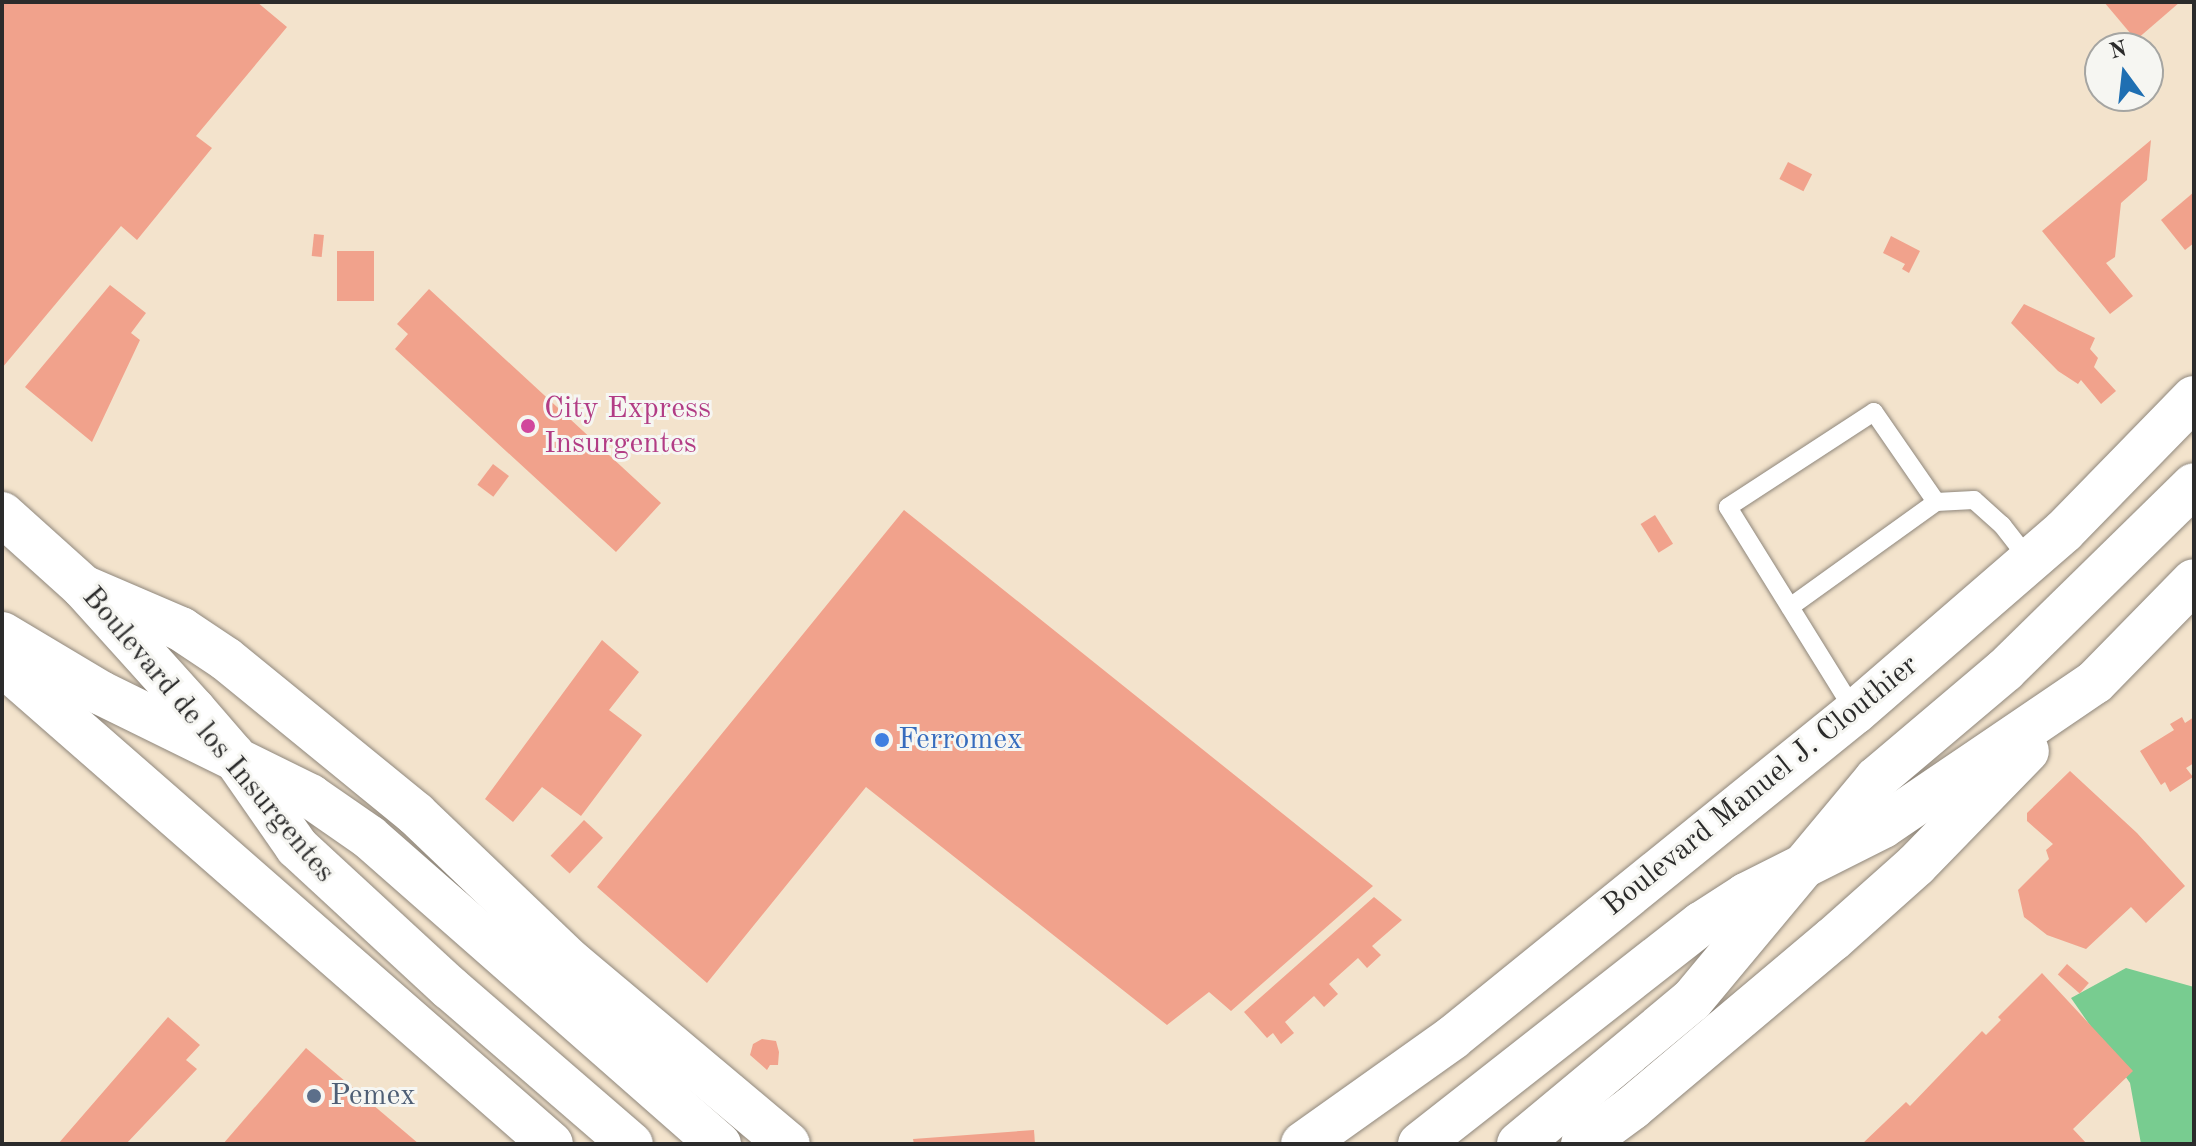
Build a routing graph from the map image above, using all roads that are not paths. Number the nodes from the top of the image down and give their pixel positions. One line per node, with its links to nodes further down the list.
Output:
1 (2194, 398): 5 (main road, Boulevard Manuel J. Clouthier)
2 (2194, 485): 14 (main road)
3 (1936, 502): 5 (lane); 8 (lane); 8 (lane)
4 (2, 514): 7 (main road, Boulevard de los Insurgentes)
5 (2030, 561): 12 (main road, Boulevard Manuel J. Clouthier)
6 (2194, 581): 11 (main road)
7 (83, 587): 13 (main road, Boulevard de los Insurgentes); 18 (main road)
8 (1790, 607): 12 (lane)
9 (2, 634): 13 (main road)
10 (2, 664): 15 (main road, Boulevard de los Insurgentes)
11 (2095, 682): 14 (main road); 22 (main road)
12 (1855, 712): 19 (main road, Boulevard Manuel J. Clouthier)
13 (233, 755): 16 (main road, Boulevard de los Insurgentes); 17 (main road)
14 (1801, 870): 20 (main road); 21 (main road)
15 (551, 1144)
16 (631, 1144)
17 (719, 1144)
18 (788, 1144)
19 (1303, 1144)
20 (1420, 1144)
21 (1519, 1144)
22 (1583, 1144)

